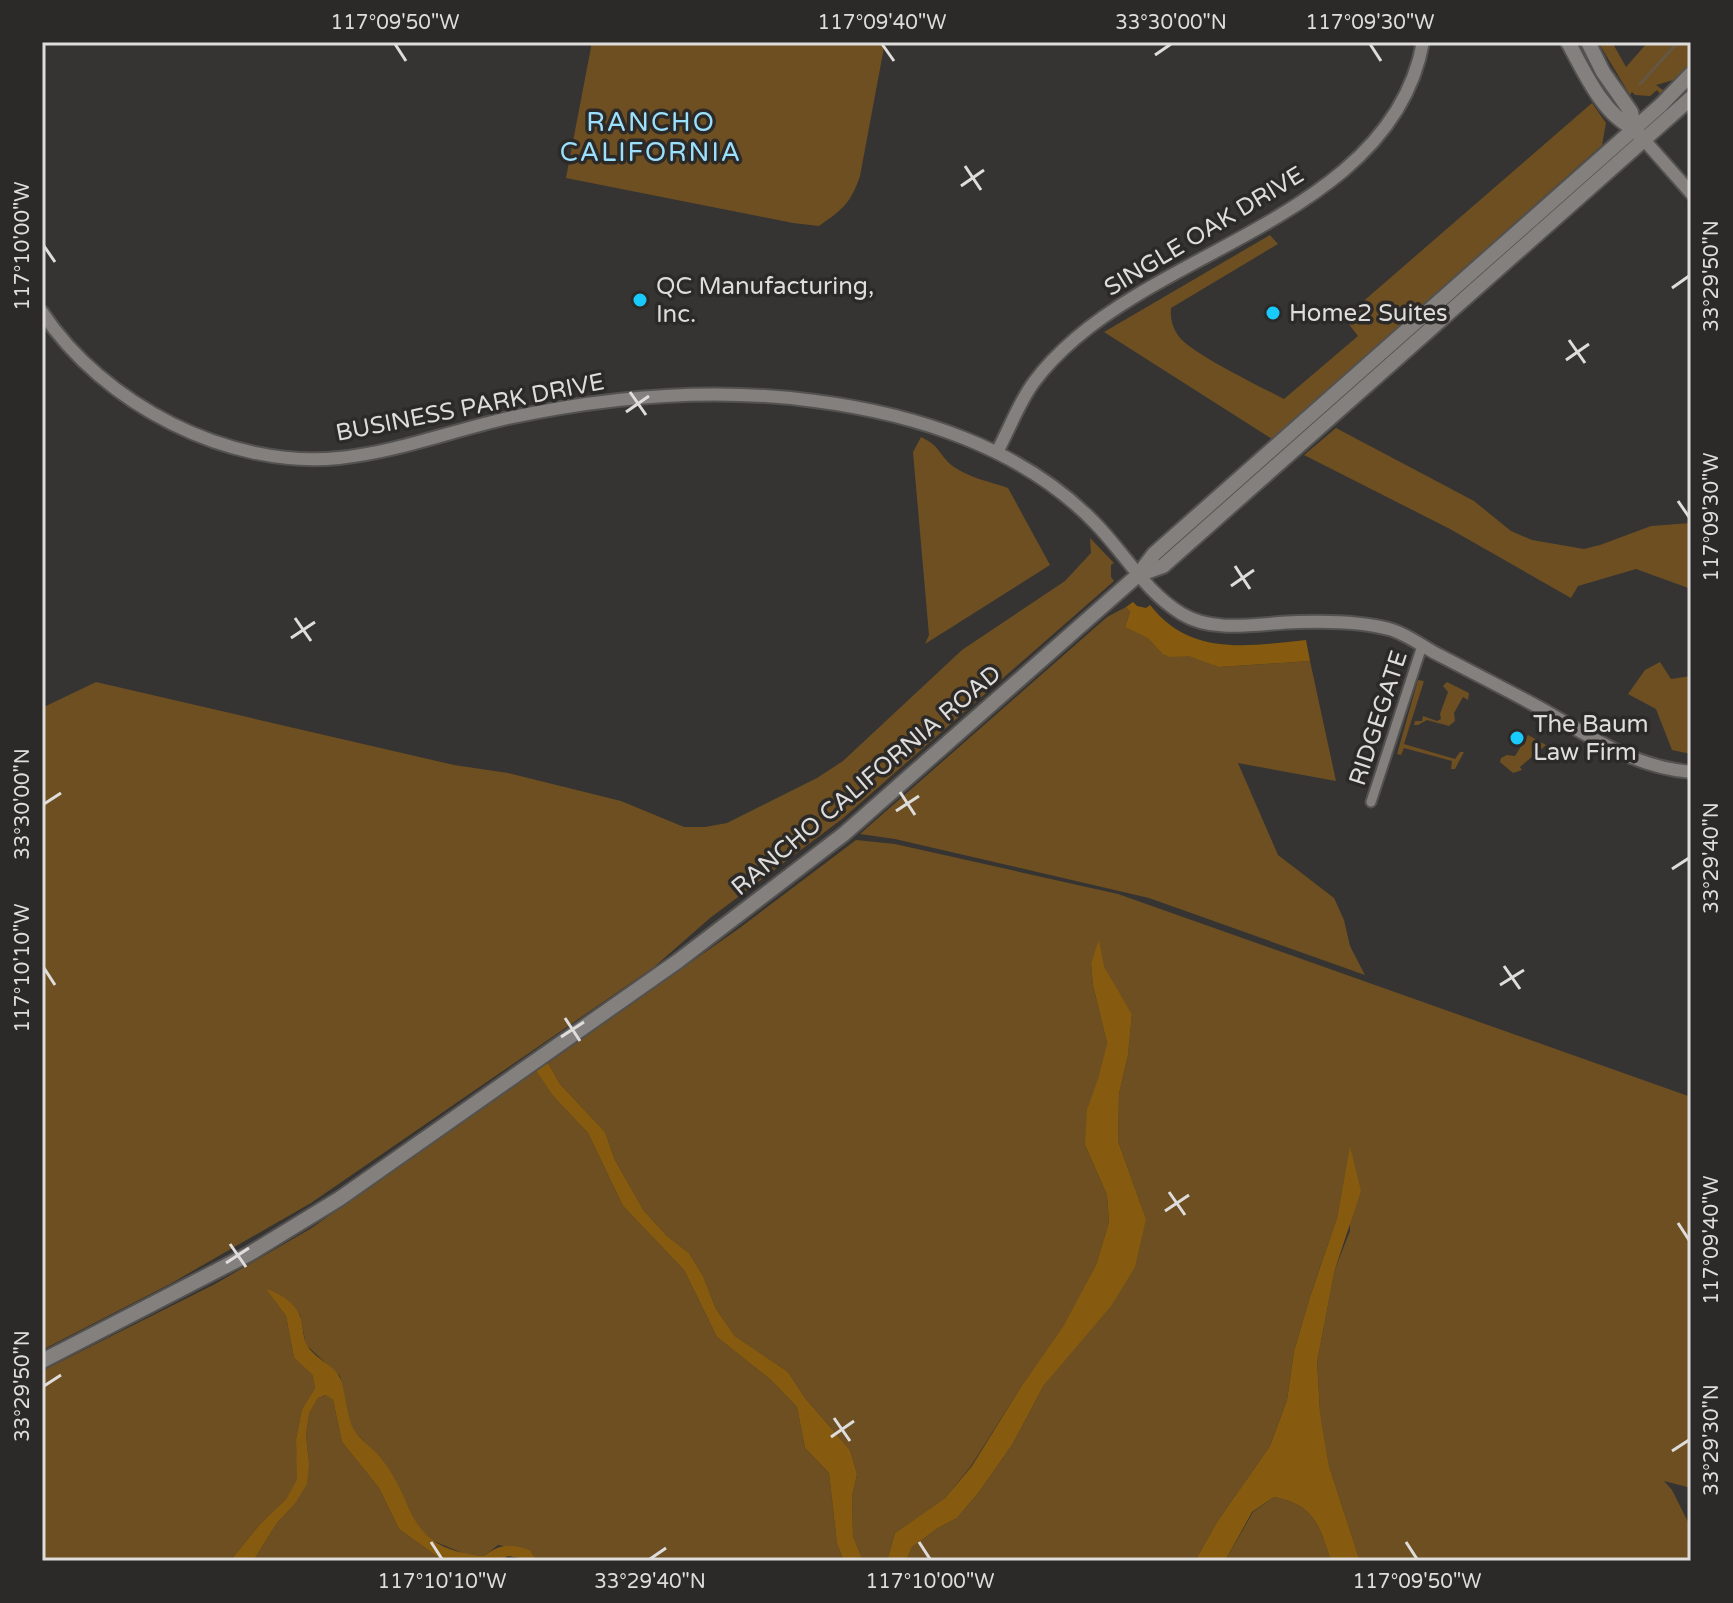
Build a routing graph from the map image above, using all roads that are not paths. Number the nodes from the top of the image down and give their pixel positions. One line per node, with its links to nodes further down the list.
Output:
1 (1423, 42): 10 (street, SINGLE OAK DRIVE)
2 (1568, 42): 6 (main road)
3 (1588, 42): 6 (main road)
4 (1691, 74): 6 (main road, RANCHO CALIFORNIA ROAD)
5 (1691, 98): 7 (main road, RANCHO CALIFORNIA ROAD)
6 (1634, 128): 7 (main road); 11 (main road, RANCHO CALIFORNIA ROAD)
7 (1645, 141): 8 (street); 11 (main road, RANCHO CALIFORNIA ROAD)
8 (1691, 193)
9 (42, 312): 10 (street, BUSINESS PARK DRIVE)
10 (997, 452): 11 (street, BUSINESS PARK DRIVE)
11 (1138, 575): 12 (street, BUSINESS PARK DRIVE); 15 (main road, RANCHO CALIFORNIA ROAD)
12 (1422, 646): 13 (street, BUSINESS PARK DRIVE); 14 (street, RIDGEGATE)
13 (1691, 772)
14 (1371, 802)
15 (42, 1361)

